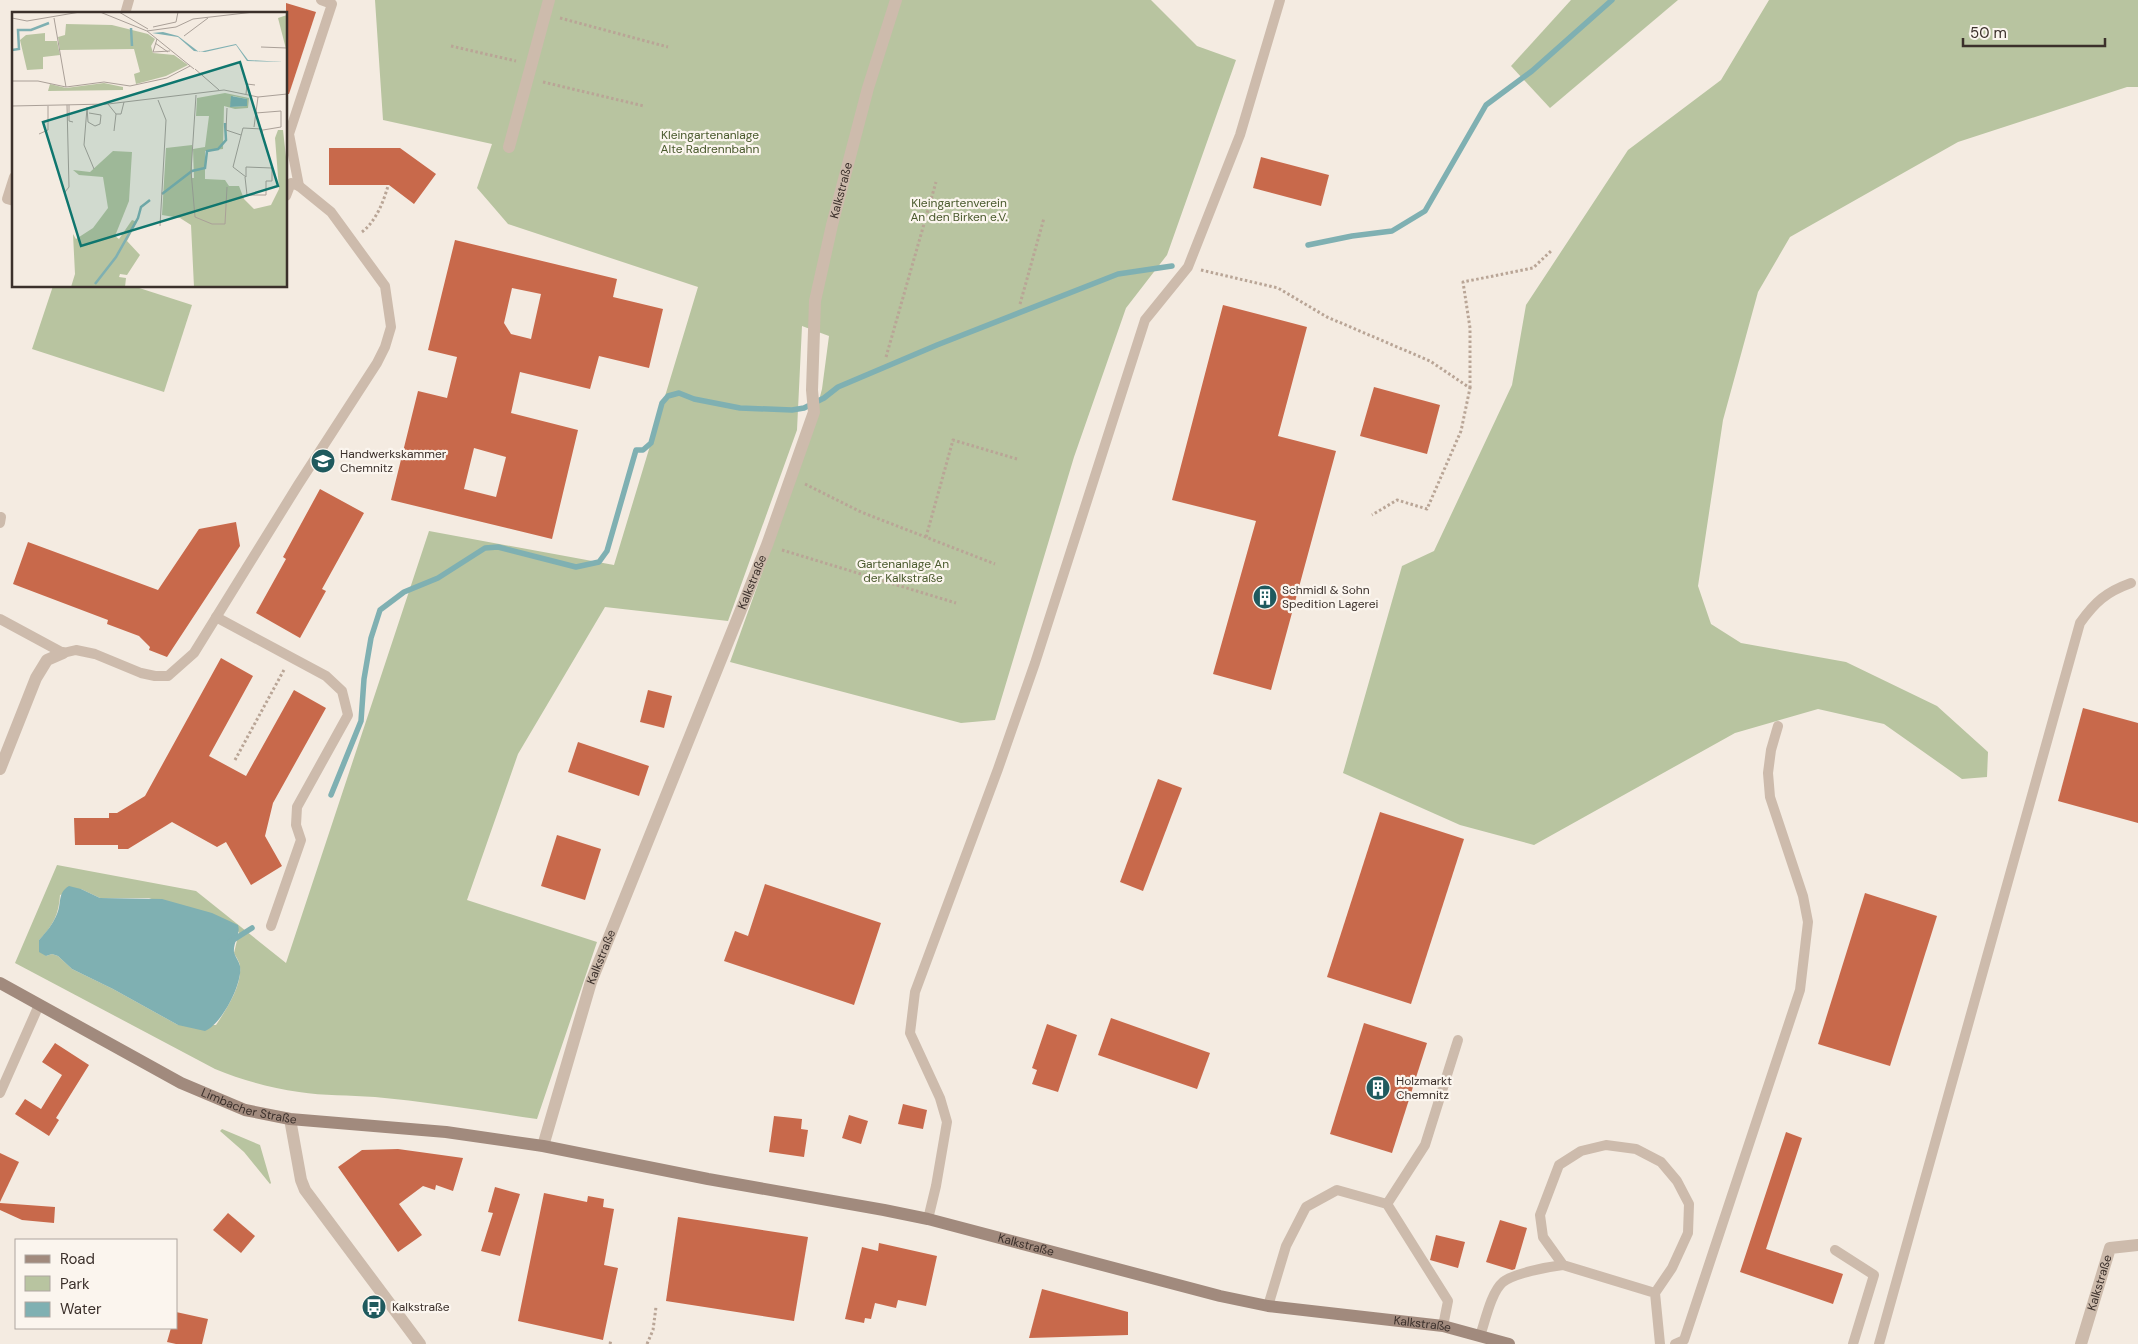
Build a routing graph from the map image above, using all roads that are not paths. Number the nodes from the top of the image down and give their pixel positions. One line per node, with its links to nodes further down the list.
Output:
1 (322, 0): 7 (lane)
2 (549, 0): 5 (street)
3 (896, 0): 22 (street, Kalkstraße)
4 (1280, 0): 24 (lane)
5 (509, 147)
6 (12, 183): 9 (lane)
7 (300, 186): 8 (lane); 11 (lane)
8 (288, 191)
9 (12, 200)
10 (2131, 583): 37 (lane)
11 (216, 617): 13 (lane); 16 (lane)
12 (0, 619): 13 (lane)
13 (63, 653): 15 (street)
14 (1778, 726): 35 (lane)
15 (0, 769)
16 (271, 926)
17 (0, 984): 18 (main road, Limbacher Straße)
18 (39, 1005): 20 (lane); 21 (main road, Limbacher Straße)
19 (1458, 1040): 23 (lane)
20 (0, 1094)
21 (290, 1119): 22 (main road, Kalkstraße); 32 (street, Limbacher Straße)
22 (543, 1146): 24 (main road, Kalkstraße)
23 (1387, 1204): 29 (lane); 30 (lane)
24 (928, 1218): 29 (main road, Kalkstraße)
25 (2138, 1244): 38 (street, Kalkstraße)
26 (1836, 1250): 36 (lane)
27 (1563, 1265): 28 (lane); 28 (lane); 31 (lane)
28 (1655, 1293): 34 (lane)
29 (1268, 1306): 30 (main road, Kalkstraße)
30 (1443, 1326): 31 (main road, Kalkstraße)
31 (1480, 1336): 33 (main road, Kalkstraße)
32 (420, 1344)
33 (1508, 1344)
34 (1660, 1344)
35 (1675, 1344)
36 (1854, 1344)
37 (1879, 1344)
38 (2081, 1344)

